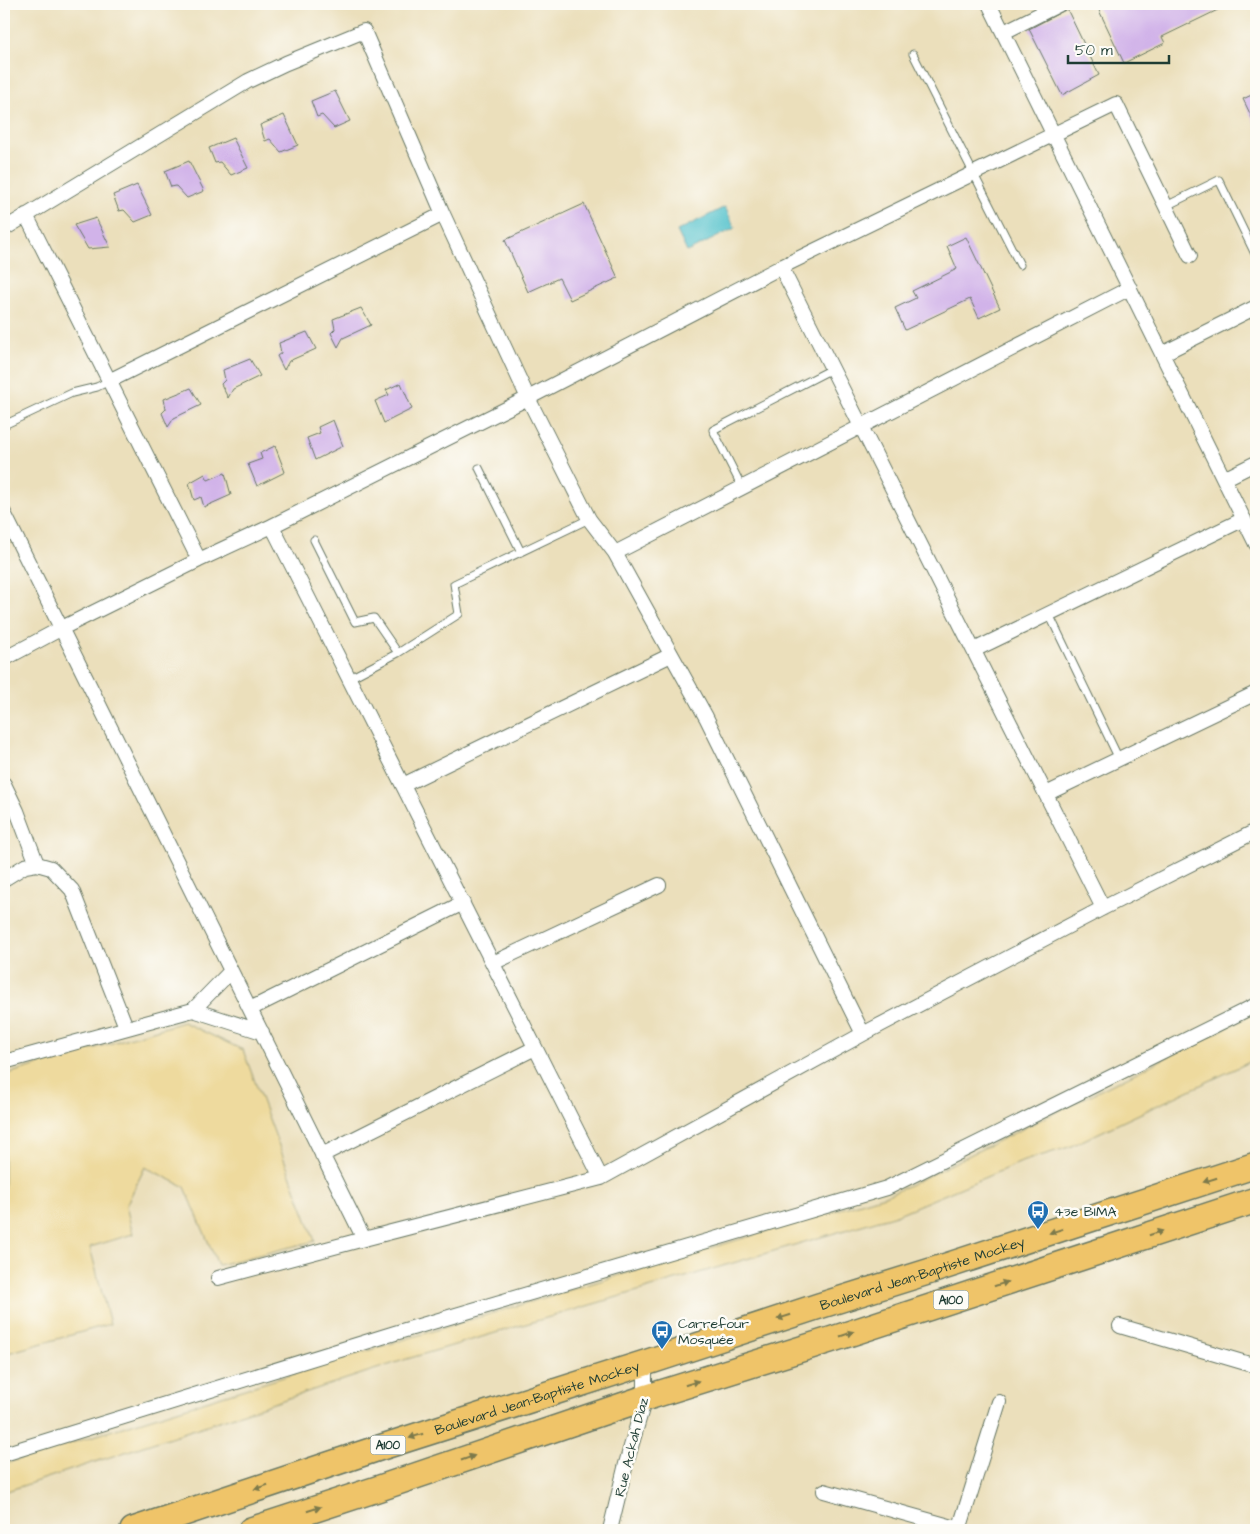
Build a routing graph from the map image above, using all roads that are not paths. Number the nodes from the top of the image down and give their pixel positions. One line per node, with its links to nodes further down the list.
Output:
1 (989, 4): 3 (street)
2 (1060, 4): 3 (street)
3 (1004, 32): 5 (street)
4 (914, 54): 6 (lane)
5 (1054, 135): 6 (street); 7 (street); 15 (street)
6 (974, 174): 13 (lane); 14 (street)
7 (1166, 206): 11 (street); 12 (lane)
8 (443, 214): 9 (street); 19 (street); 20 (street)
9 (26, 215): 10 (street); 19 (street)
10 (4, 229)
11 (1190, 256)
12 (1256, 256)
13 (1020, 265)
14 (781, 267): 18 (street); 20 (street)
15 (1130, 288): 17 (street); 22 (street)
16 (1256, 307): 17 (street)
17 (1162, 354): 25 (street)
18 (832, 369): 22 (street); 26 (lane)
19 (109, 381): 21 (lane); 35 (street)
20 (528, 398): 29 (street); 30 (street)
21 (4, 425)
22 (861, 426): 26 (street); 38 (street)
23 (1256, 463): 25 (street)
24 (478, 468): 33 (lane)
25 (1224, 479): 28 (street)
26 (742, 487): 34 (street)
27 (4, 513): 37 (street)
28 (1244, 519): 32 (street); 36 (street)
29 (589, 520): 33 (lane); 34 (street)
30 (272, 526): 35 (street); 42 (street)
31 (314, 540): 39 (lane)
32 (1256, 544)
33 (521, 552): 39 (lane)
34 (616, 553): 40 (street)
35 (199, 560): 37 (street)
36 (1048, 614): 38 (street); 44 (lane)
37 (62, 628): 41 (street); 55 (street)
38 (974, 650): 47 (street)
39 (398, 653): 42 (lane)
40 (671, 655): 46 (street); 61 (street)
41 (4, 659)
42 (350, 678): 46 (street)
43 (1256, 692): 44 (street)
44 (1118, 759): 47 (street)
45 (4, 784): 49 (street)
46 (403, 785): 52 (street)
47 (1046, 794): 53 (street)
48 (1256, 832): 53 (street)
49 (37, 864): 50 (street); 59 (street)
50 (4, 879)
51 (659, 885): 54 (street)
52 (462, 903): 54 (street); 58 (street)
53 (1103, 908): 61 (street)
54 (493, 963): 62 (street)
55 (232, 971): 57 (street); 58 (street)
56 (1256, 1005): 75 (street)
57 (193, 1010): 59 (street); 60 (street)
58 (250, 1010): 60 (street)
59 (126, 1027): 63 (street)
60 (262, 1032): 64 (street)
61 (862, 1034): 66 (street)
62 (535, 1048): 64 (street); 66 (street)
63 (4, 1062)
64 (322, 1154): 68 (street)
65 (1256, 1165): 71 (highway, Boulevard Jean-Baptiste Mockey / A100, one-way to 71)
66 (602, 1178): 68 (street)
67 (1256, 1200): 73 (highway, A100, one-way to 67)
68 (364, 1239): 69 (street)
69 (218, 1278)
70 (1120, 1326): 72 (street)
71 (646, 1363): 73 (street, Rue Ackah Diaz); 77 (highway, Boulevard Jean-Baptiste Mockey / A100, one-way to 77)
72 (1256, 1366)
73 (646, 1398): 78 (highway, A100, one-way to 73); 79 (street, Rue Ackah Diaz)
74 (999, 1402): 80 (street)
75 (4, 1454)
76 (824, 1491): 80 (street)
77 (132, 1530)
78 (251, 1530)
79 (610, 1530)
80 (959, 1530)

